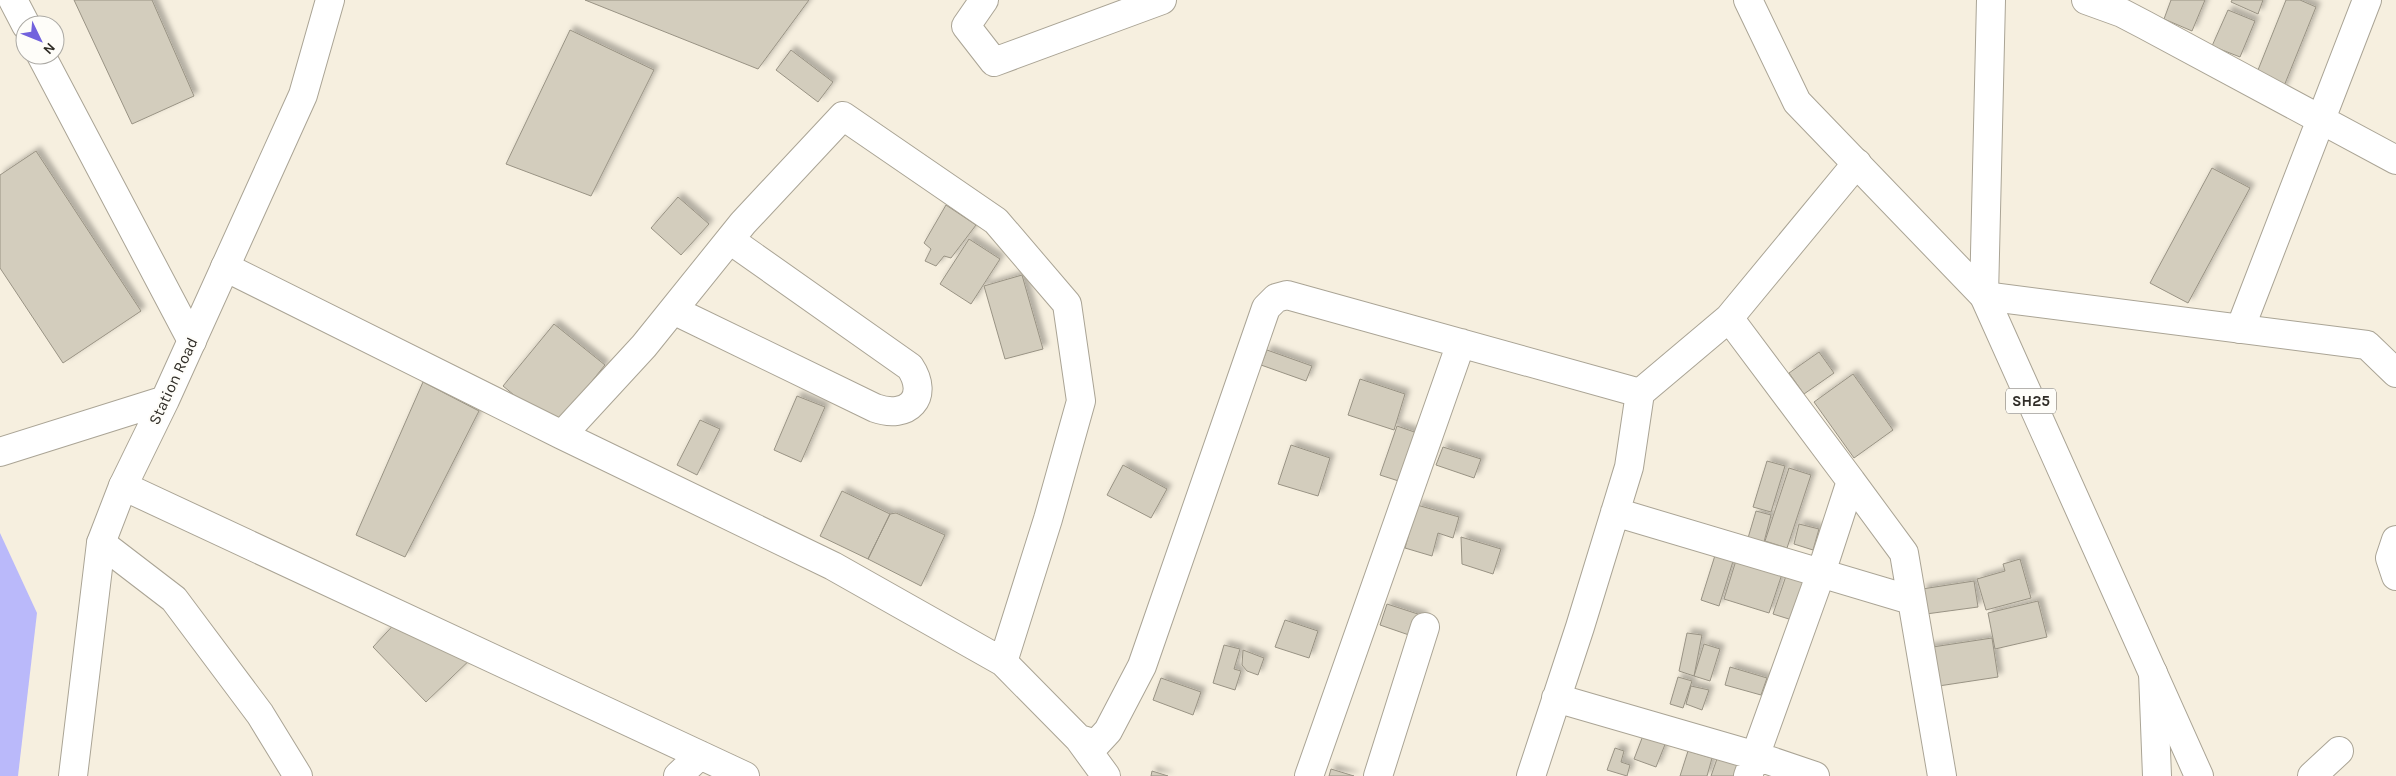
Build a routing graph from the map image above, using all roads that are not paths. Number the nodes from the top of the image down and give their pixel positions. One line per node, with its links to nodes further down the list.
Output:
1 (13, 0): 9 (street)
2 (330, 0): 15 (street, Station Road)
3 (984, 0): 4 (street)
4 (1162, 0)
5 (1748, 0): 13 (street)
6 (1991, 0): 16 (street, SH25)
7 (2086, 0): 11 (street)
8 (2367, 0): 11 (street)
9 (21, 15)
10 (46, 65): 20 (street)
11 (2320, 121): 12 (street); 19 (street)
12 (2396, 160)
13 (1856, 163): 16 (street); 18 (street)
14 (730, 240): 17 (street); 17 (street); 36 (street)
15 (225, 268): 20 (street, Station Road); 25 (street)
16 (1984, 296): 19 (street); 37 (street, SH25)
17 (673, 310): 25 (street)
18 (1729, 318): 23 (street); 27 (street)
19 (2240, 329): 22 (street)
20 (192, 341): 24 (street, Station Road)
21 (1461, 344): 23 (street); 39 (street); 48 (street)
22 (2396, 373)
23 (1640, 393): 29 (street)
24 (166, 400): 26 (street); 28 (street, Station Road)
25 (562, 435): 36 (street)
26 (0, 452)
27 (1851, 481): 32 (street); 34 (street)
28 (123, 486): 31 (street, Station Road); 41 (street)
29 (1615, 512): 32 (street); 38 (street)
30 (2396, 540): 33 (street)
31 (101, 543): 43 (street, Station Road); 44 (street)
32 (1821, 573): 34 (street); 42 (street)
33 (2396, 576)
34 (1911, 600): 52 (street)
35 (1425, 627): 49 (street)
36 (1003, 662): 39 (street)
37 (2153, 673): 53 (street); 54 (street, SH25)
38 (1556, 698): 42 (street); 50 (street)
39 (1079, 739): 47 (street)
40 (2339, 751): 55 (street)
41 (700, 755): 45 (street); 46 (street)
42 (1752, 766): 51 (street)
43 (73, 776)
44 (298, 776)
45 (678, 776)
46 (745, 776)
47 (1106, 776)
48 (1309, 776)
49 (1378, 776)
50 (1531, 776)
51 (1815, 776)
52 (1942, 776)
53 (2157, 776)
54 (2199, 776)
55 (2312, 776)

